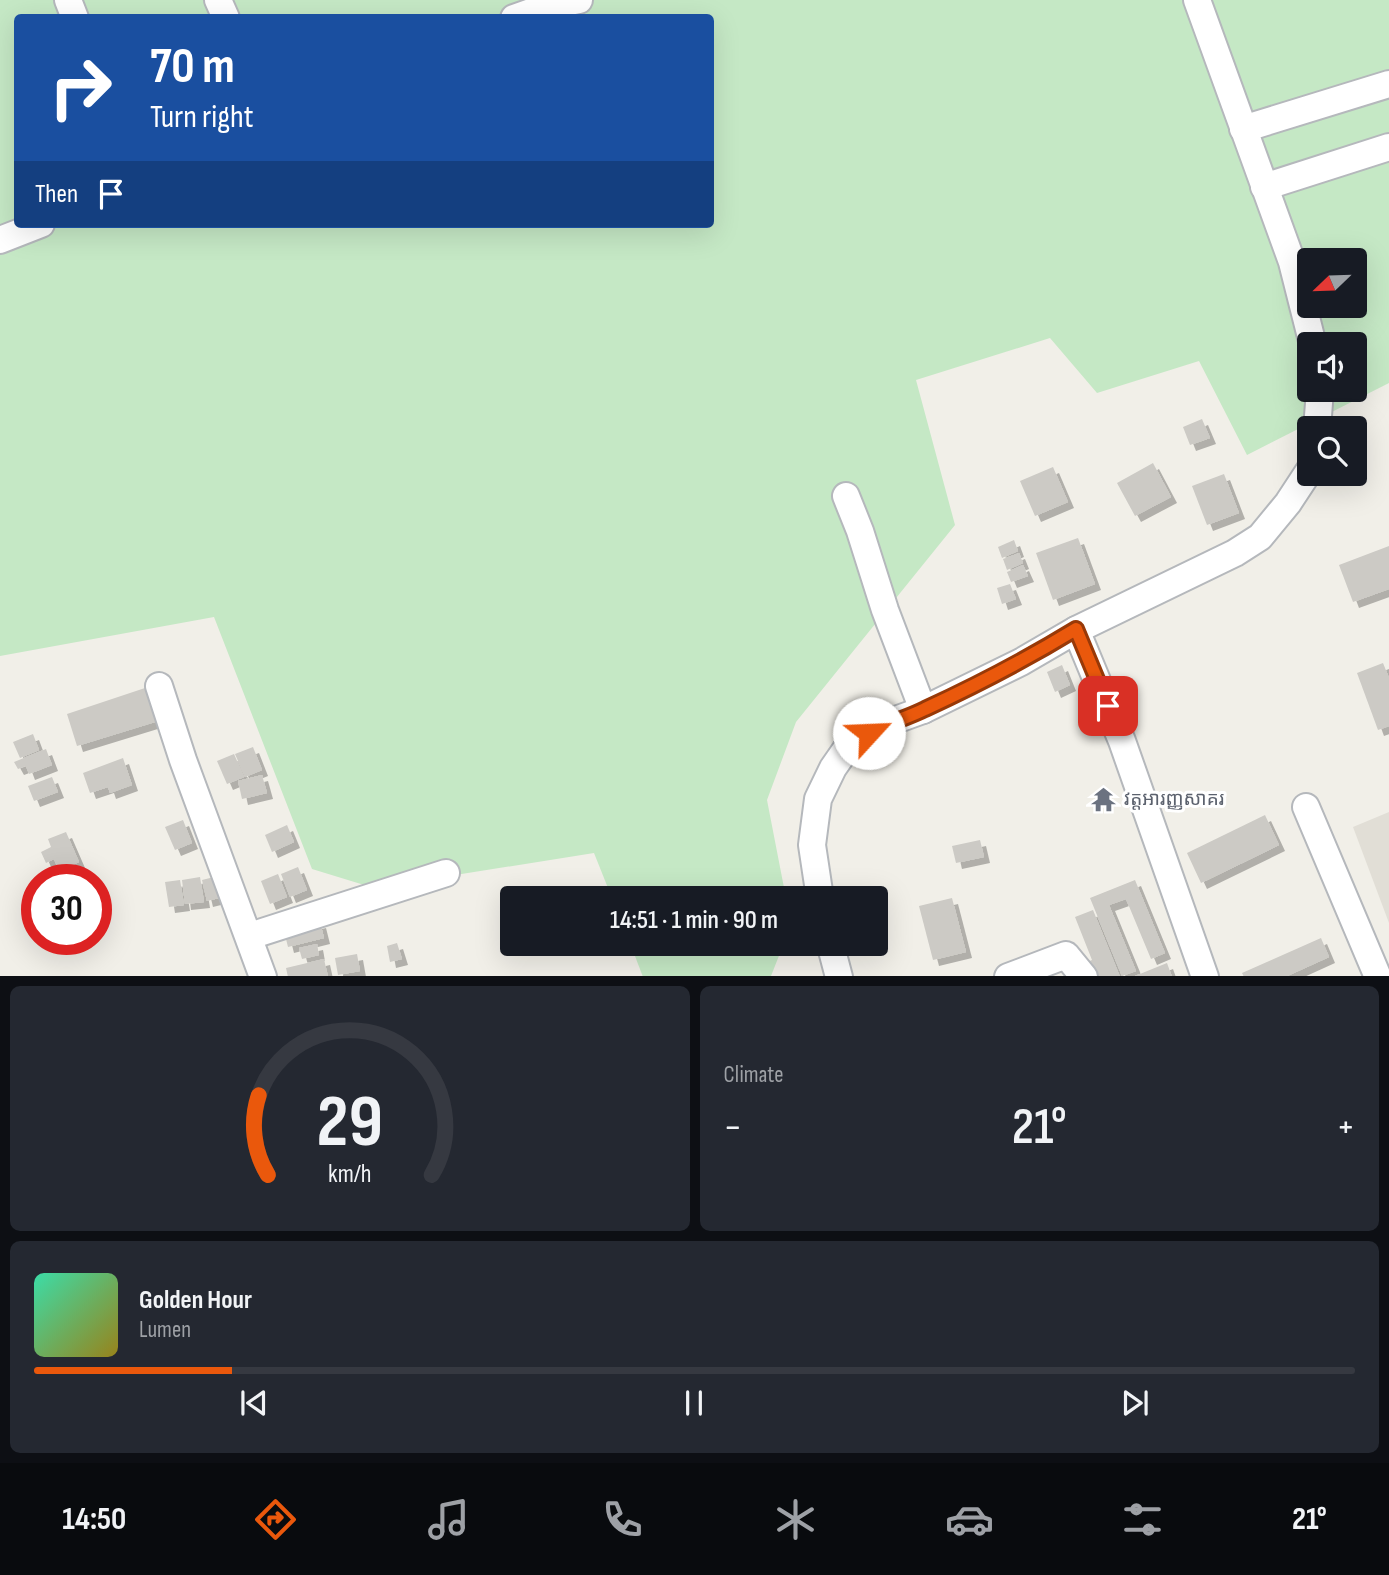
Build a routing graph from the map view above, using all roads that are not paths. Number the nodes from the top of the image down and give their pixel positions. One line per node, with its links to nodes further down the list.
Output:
1 (579, 0): 3 (street)
2 (1197, 0): 5 (street)
3 (525, 14)
4 (1389, 84): 5 (street)
5 (1242, 129): 7 (street)
6 (1389, 147): 7 (street)
7 (1264, 187): 10 (street)
8 (31, 228): 9 (street)
9 (0, 240)
10 (1310, 332)
11 (1299, 486): 13 (street)
12 (846, 496): 15 (street)
13 (1076, 629): 15 (street); 25 (street)
14 (159, 686): 19 (street)
15 (923, 710): 18 (street)
16 (1306, 807): 26 (street)
17 (446, 873): 19 (street)
18 (818, 886)
19 (250, 936): 21 (street)
20 (834, 956): 22 (street)
21 (263, 976)
22 (839, 976)
23 (1008, 976): 24 (street)
24 (1084, 976)
25 (1205, 976)
26 (1378, 976)

